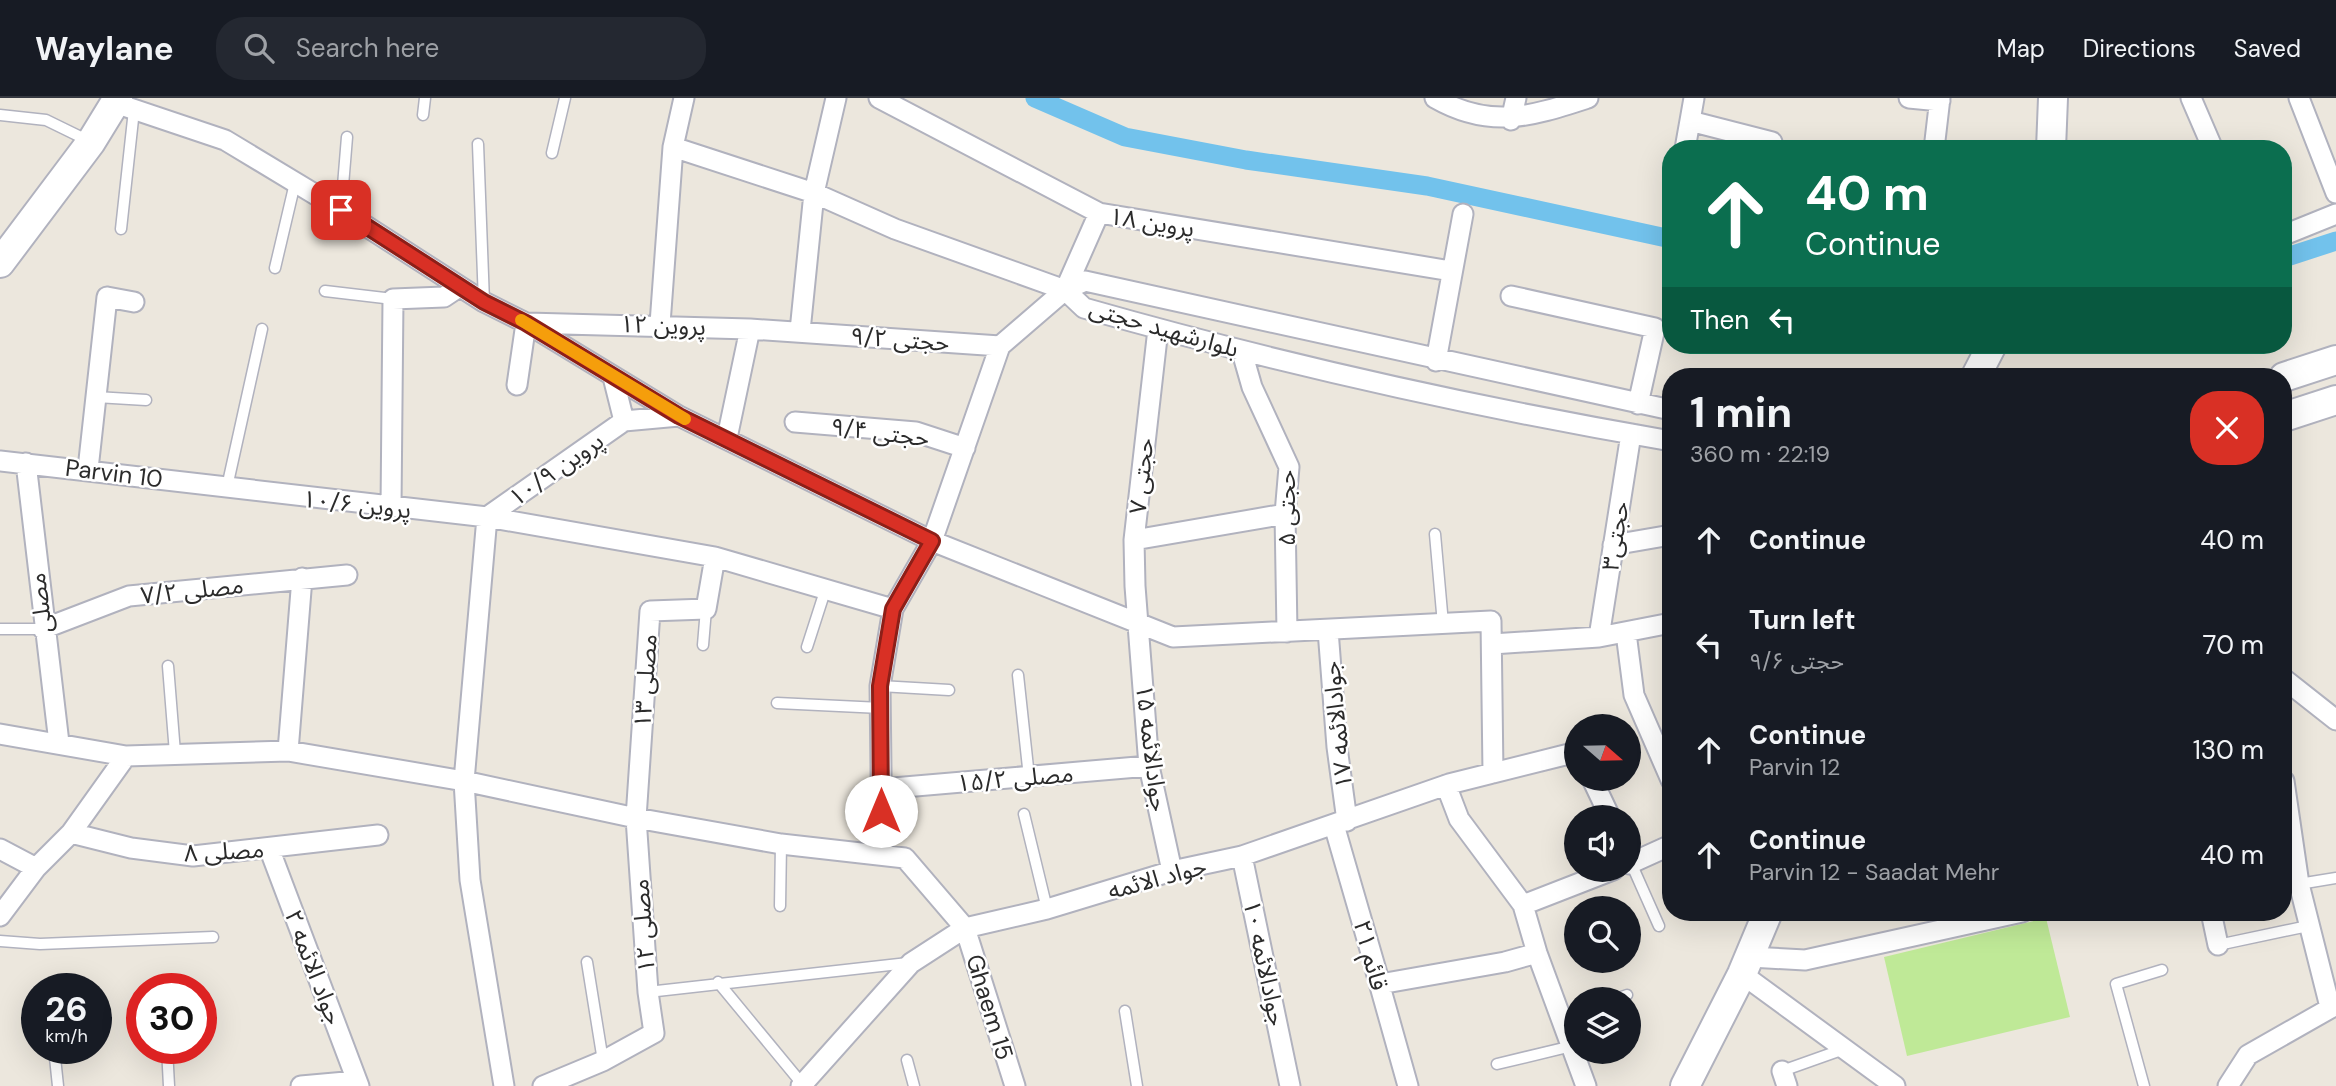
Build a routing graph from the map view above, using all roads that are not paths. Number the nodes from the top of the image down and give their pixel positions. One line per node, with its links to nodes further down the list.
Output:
1 (425, 98): 17 (lane)
2 (565, 98): 29 (lane)
3 (684, 98): 28 (street)
4 (836, 98): 31 (street)
5 (879, 98): 34 (street, پروین ۱۸)
6 (1435, 98): 18 (street)
7 (1516, 98): 18 (street)
8 (1588, 98): 18 (street)
9 (1694, 98): 19 (street)
10 (1909, 98): 14 (street)
11 (2053, 98): 24 (street)
12 (2191, 98): 25 (street)
13 (2299, 98): 32 (street)
14 (1940, 99): 23 (street)
15 (123, 104): 26 (street); 30 (street); 37 (lane)
16 (0, 115): 26 (lane)
17 (423, 115)
18 (1511, 120)
19 (1690, 121): 21 (street); 22 (street)
20 (347, 137): 33 (lane)
21 (1774, 139)
22 (1687, 140)
23 (1935, 140)
24 (2051, 140)
25 (2209, 140)
26 (91, 142): 39 (street)
27 (478, 144): 48 (lane)
28 (673, 147): 31 (street); 50 (street)
29 (552, 153)
30 (295, 183): 33 (street); 40 (lane)
31 (814, 192): 44 (street); 54 (street)
32 (2336, 193)
33 (341, 210): 42 (street)
34 (1099, 213): 41 (street, پروین ۱۸); 44 (street)
35 (1463, 214): 41 (street)
36 (2336, 214): 38 (street)
37 (121, 229)
38 (2292, 232)
39 (0, 262)
40 (275, 268)
41 (1451, 271): 58 (street)
42 (459, 287): 46 (street); 48 (street)
43 (325, 290): 46 (lane)
44 (1065, 290): 53 (street, بلوارشهید حجتی); 55 (street); 58 (street, بلوارشهید حجتی)
45 (1511, 296): 65 (street)
46 (393, 299): 79 (street)
47 (134, 302): 62 (street)
48 (484, 302): 49 (street)
49 (526, 323): 50 (street, پروین ۱۲); 60 (street); 61 (street)
50 (660, 324): 52 (street, پروین ۱۲)
51 (262, 329): 78 (lane)
52 (750, 329): 54 (street, پروین ۱۲); 72 (street)
53 (1158, 329): 56 (street, بلوارشهید حجتی); 84 (street, حجتی ۷)
54 (800, 331): 55 (street, حجتی ۹/۲)
55 (1000, 346): 74 (street)
56 (1242, 352): 71 (street, بلوارشهید حجتی); 80 (street, حجتی ۵)
57 (2336, 360): 59 (street)
58 (1436, 361): 65 (street, بلوارشهید حجتی)
59 (2292, 374)
60 (613, 377): 68 (street); 69 (street)
61 (517, 385)
62 (96, 397): 63 (lane); 77 (street)
63 (146, 400)
64 (2336, 400): 67 (street)
65 (1638, 404): 66 (street, بلوارشهید حجتی)
66 (1662, 408)
67 (2292, 414)
68 (679, 416): 69 (street); 72 (street)
69 (624, 421): 81 (street, پروین ۱۰/۹)
70 (795, 422): 74 (street, حجتی ۹/۴)
71 (1631, 434): 73 (street, بلوارشهید حجتی); 86 (street, حجتی۳)
72 (727, 438): 85 (street)
73 (1662, 440)
74 (965, 448): 85 (street)
75 (0, 461): 76 (street, Parvin 10)
76 (26, 463): 77 (street, Parvin 10); 97 (street, مصلی)
77 (88, 468): 78 (street, Parvin 10)
78 (227, 487): 79 (street, پروین ۱۰/۶)
79 (391, 508): 81 (street, پروین ۱۰/۶)
80 (1285, 514): 84 (street); 99 (street, حجتی ۵)
81 (487, 517): 87 (street, پروین ۱۰/۶); 123 (street)
82 (1435, 534): 94 (lane)
83 (1662, 537): 86 (street)
84 (1134, 540): 93 (street, حجتی ۷)
85 (932, 541): 92 (street); 93 (street)
86 (1613, 545): 101 (street, حجتی۳)
87 (715, 557): 90 (street, پروین ۱۰/۶); 91 (street)
88 (347, 575): 89 (street, مصلی ۷/۲)
89 (302, 578): 97 (street, مصلی ۷/۲); 115 (street)
90 (826, 588): 92 (street, پروین ۱۰/۶); 104 (lane)
91 (706, 609): 103 (lane); 127 (street, مصلی ۱۳)
92 (893, 609): 108 (street)
93 (1140, 623): 99 (street); 120 (street, جوادالائمه ۱۵)
94 (1443, 624): 98 (street); 102 (street)
95 (1662, 625): 100 (street)
96 (0, 629): 97 (lane)
97 (43, 629): 114 (street, مصلی)
98 (1328, 630): 99 (street); 128 (street, جوادالائمه ۱۷)
99 (1287, 632)
100 (1626, 633): 101 (street); 119 (street)
101 (1599, 637): 102 (street)
102 (1492, 644): 121 (street)
103 (703, 645)
104 (807, 647)
105 (168, 666): 116 (lane)
106 (1018, 676): 122 (lane)
107 (2292, 685): 112 (street)
108 (880, 686): 109 (lane); 111 (street)
109 (949, 690)
110 (777, 703): 111 (lane)
111 (881, 708): 125 (street)
112 (2336, 720)
113 (0, 734): 114 (street)
114 (58, 743): 118 (street)
115 (288, 751): 116 (street); 123 (street)
116 (175, 753): 118 (street)
117 (1564, 754): 121 (street, جواد الائمه)
118 (126, 756): 129 (street)
119 (1662, 759)
120 (1149, 766): 122 (street, مصلی ۱۵/۲); 140 (street, جوادالائمه ۱۵)
121 (1493, 773): 124 (street, جواد الائمه)
122 (1029, 777): 125 (street, مصلی ۱۵/۲)
123 (464, 781): 127 (street); 185 (street)
124 (1446, 785): 128 (street, جواد الائمه); 146 (street)
125 (881, 789): 136 (street)
126 (1024, 814): 147 (lane)
127 (636, 818): 132 (street); 165 (street, مصلی ۱۲)
128 (1340, 823): 137 (street, جواد الائمه); 164 (street, قائم ۲۱)
129 (71, 833): 133 (street, مصلی ۸); 139 (street)
130 (378, 835): 133 (street, مصلی ۸)
131 (2292, 836): 144 (street)
132 (781, 844): 136 (street); 145 (lane)
133 (268, 848): 179 (street, جواد الائمه ۲)
134 (0, 849): 139 (street)
135 (1662, 849): 138 (street)
136 (882, 853): 154 (street)
137 (1242, 856): 140 (street, جواد الائمه); 177 (street, جوادالائمه ۱۰)
138 (1641, 858)
139 (36, 868): 148 (street)
140 (1172, 872): 147 (street, جواد الائمه)
141 (2336, 878): 144 (lane)
142 (1581, 882): 146 (street)
143 (1635, 882): 152 (lane)
144 (2299, 884): 153 (street)
145 (780, 905)
146 (1523, 905): 158 (street)
147 (1047, 909): 154 (street, جواد الائمه)
148 (0, 916)
149 (1764, 921): 161 (street)
150 (1967, 921): 161 (street)
151 (2213, 921): 157 (street)
152 (1658, 926)
153 (2308, 926): 157 (lane); 167 (street)
154 (965, 928): 160 (street, جواد الائمه); 187 (street, Ghaem 15)
155 (213, 937): 156 (lane)
156 (0, 941)
157 (2218, 945)
158 (1537, 953): 164 (street); 166 (street)
159 (587, 962): 172 (lane)
160 (911, 963): 163 (lane); 181 (street, جواد الائمه)
161 (1746, 966): 170 (street); 191 (street)
162 (2162, 970): 193 (lane)
163 (718, 982): 165 (lane); 181 (lane)
164 (1380, 984): 189 (street, قائم ۲۱)
165 (648, 992): 172 (street, مصلی ۱۲)
166 (1564, 1005)
167 (2333, 1006): 194 (street)
168 (1125, 1011): 188 (lane)
169 (1564, 1048): 175 (lane)
170 (1844, 1049): 178 (lane); 192 (street)
171 (907, 1060): 186 (lane)
172 (603, 1061): 180 (street)
173 (56, 1064): 182 (lane)
174 (168, 1064): 183 (lane)
175 (1497, 1064)
176 (1579, 1064): 190 (street)
177 (1289, 1078)
178 (1784, 1078)
179 (358, 1084): 184 (street)
180 (549, 1085)
181 (802, 1085)
182 (58, 1086)
183 (169, 1086)
184 (301, 1086)
185 (504, 1086)
186 (914, 1086)
187 (1015, 1086)
188 (1137, 1086)
189 (1408, 1086)
190 (1586, 1086)
191 (1685, 1086)
192 (1895, 1086)
193 (2144, 1086)
194 (2228, 1086)

